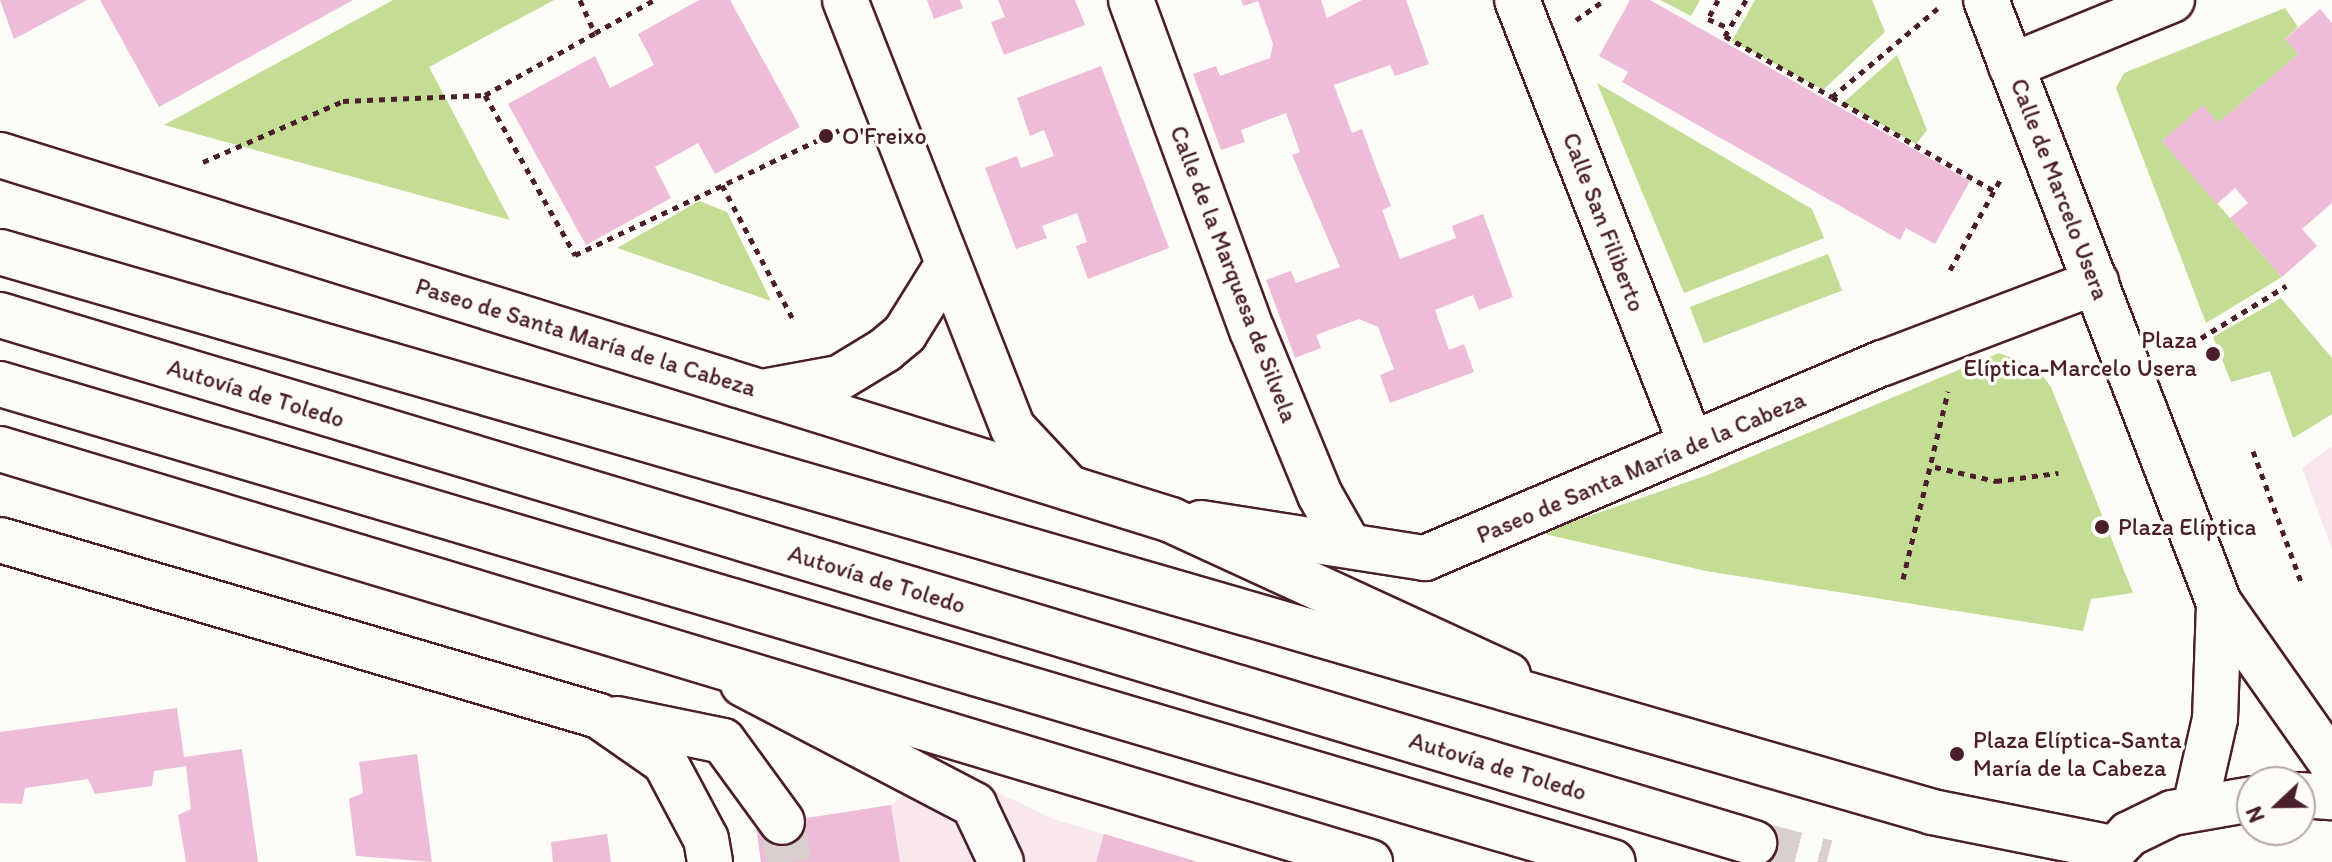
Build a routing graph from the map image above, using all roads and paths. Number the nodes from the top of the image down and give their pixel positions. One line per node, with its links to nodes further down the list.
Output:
1 (580, 0): 14 (path)
2 (654, 0): 14 (path)
3 (845, 0): 25 (main road)
4 (1131, 0): 43 (main road, Calle de la Marquesa de Silvela)
5 (1517, 0): 35 (main road, Calle San Filiberto)
6 (1605, 0): 12 (path)
7 (1718, 0): 13 (path)
8 (1746, 0): 13 (path)
9 (1986, 0): 15 (main road, Calle de Marcelo Usera)
10 (2172, 0): 15 (main road)
11 (1942, 5): 17 (path)
12 (1564, 28)
13 (1729, 28): 17 (path)
14 (595, 33): 16 (path)
15 (2011, 66): 27 (main road, Calle de Marcelo Usera)
16 (485, 95): 20 (path); 22 (path)
17 (1832, 97): 23 (path)
18 (839, 130): 22 (path)
19 (0, 155): 34 (main road, Paseo de Santa María de la Cabeza)
20 (203, 162)
21 (2005, 171): 23 (path)
22 (722, 185): 30 (path)
23 (1994, 191): 26 (path)
24 (0, 252): 48 (main road)
25 (948, 264): 34 (main road); 40 (main road)
26 (1950, 270)
27 (2096, 282): 35 (main road, Paseo de Santa María de la Cabeza); 46 (main road, Calle de Marcelo Usera)
28 (2286, 286): 31 (path)
29 (0, 315): 54 (main road, Autovía de Toledo)
30 (793, 319)
31 (2201, 338)
32 (1952, 373): 38 (path)
33 (0, 384): 59 (main road)
34 (762, 392): 40 (main road, Paseo de Santa María de la Cabeza)
35 (1691, 444): 43 (main road, Paseo de Santa María de la Cabeza)
36 (0, 449): 47 (main road)
37 (2253, 451): 45 (path)
38 (1935, 467): 39 (path); 44 (path)
39 (2058, 473)
40 (1070, 489): 41 (main road, Paseo de Santa María de la Cabeza)
41 (1171, 520): 43 (main road, Paseo de Santa María de la Cabeza); 48 (main road, Paseo de Santa María de la Cabeza)
42 (0, 540): 49 (main road)
43 (1348, 544)
44 (1903, 579)
45 (2302, 584)
46 (2219, 603): 50 (main road, Calle de Marcelo Usera); 52 (main road, Calle de Marcelo Usera)
47 (699, 661): 57 (main road); 58 (main road)
48 (1567, 702): 55 (main road)
49 (599, 716): 53 (main road); 56 (main road)
50 (2332, 764)
51 (2236, 801): 52 (main road)
52 (2195, 807): 55 (main road)
53 (782, 822)
54 (1754, 843)
55 (2107, 855)
56 (710, 862)
57 (1001, 862)
58 (1370, 862)
59 (1613, 862)

